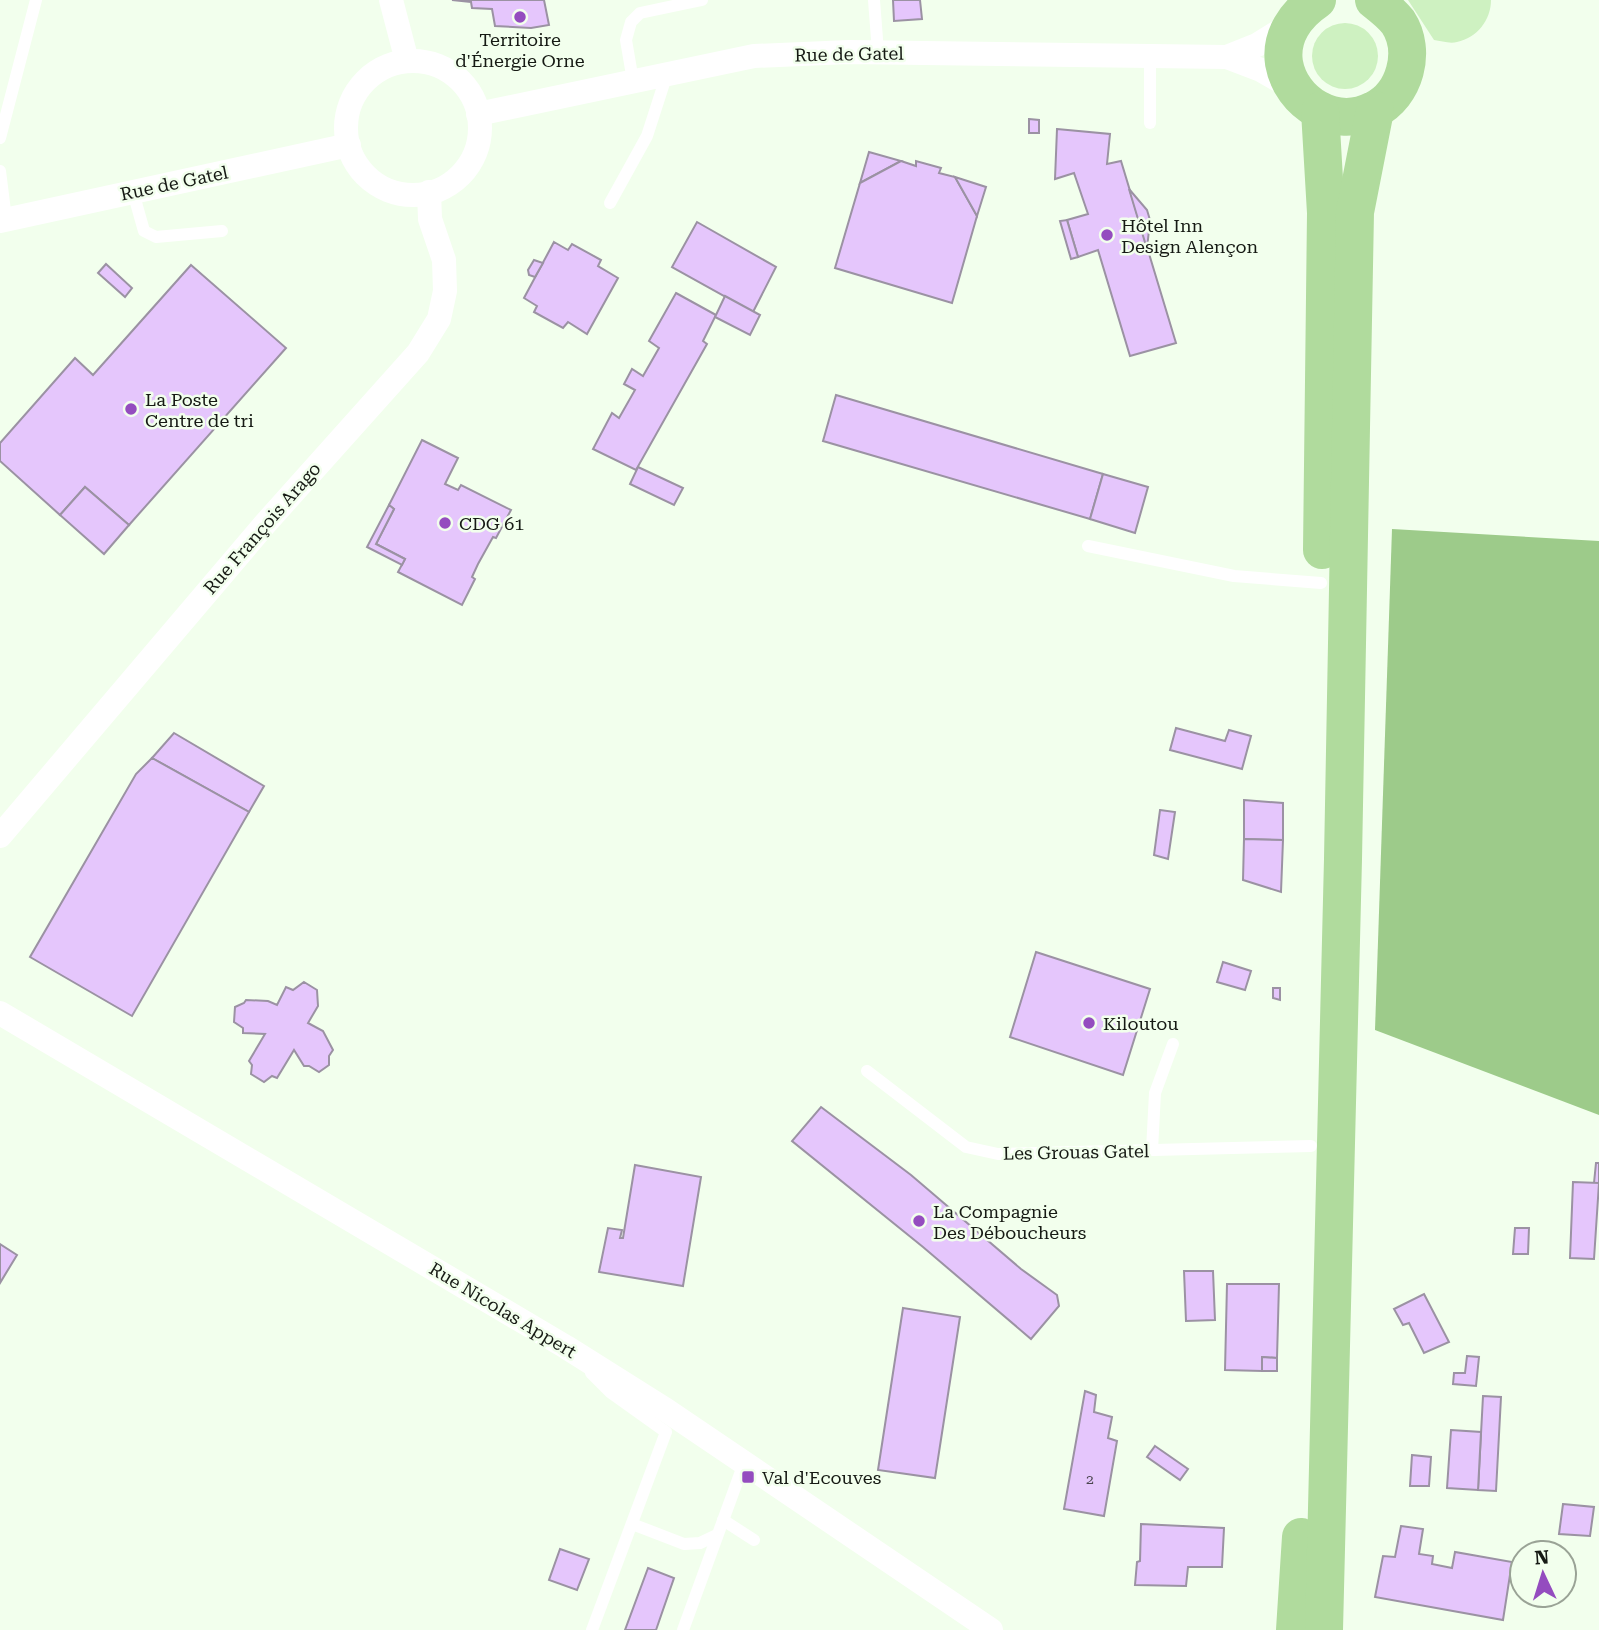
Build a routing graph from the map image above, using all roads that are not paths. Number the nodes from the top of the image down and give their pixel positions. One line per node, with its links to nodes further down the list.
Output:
1 (36, 0): 17 (lane)
2 (391, 0): 10 (street)
3 (702, 0): 12 (lane)
4 (874, 0): 7 (lane)
5 (1374, 0): 14 (main road)
6 (1305, 11): 9 (street, Rue de Gatel); 13 (main road)
7 (878, 52): 8 (street, Rue de Gatel); 11 (street, Rue de Gatel)
8 (1150, 56): 9 (street, Rue de Gatel); 16 (lane)
9 (1227, 57): 13 (street, Rue de Gatel)
10 (407, 61): 15 (street); 18 (street)
11 (667, 74): 12 (street, Rue de Gatel); 22 (lane)
12 (633, 82): 15 (street, Rue de Gatel)
13 (1307, 100): 14 (main road); 26 (main road)
14 (1374, 110): 37 (main road)
15 (478, 114): 21 (street)
16 (1150, 123)
17 (0, 138)
18 (349, 145): 20 (street, Rue de Gatel); 21 (street)
19 (0, 171): 23 (lane)
20 (133, 192): 23 (street, Rue de Gatel); 24 (lane)
21 (429, 192): 27 (street, Rue François Arago)
22 (610, 203)
23 (3, 220)
24 (222, 231)
25 (1088, 546): 26 (lane)
26 (1321, 583): 31 (main road)
27 (0, 835)
28 (0, 1013): 33 (street, Rue Nicolas Appert)
29 (1173, 1044): 32 (lane)
30 (867, 1071): 32 (lane, Les Grouas Gatel)
31 (1311, 1146): 32 (lane, Les Grouas Gatel); 37 (main road)
32 (1153, 1150)
33 (566, 1347): 34 (street, Rue Nicolas Appert); 36 (lane)
34 (744, 1463): 35 (lane); 42 (street, Rue Nicolas Appert)
35 (723, 1520): 38 (lane); 39 (lane)
36 (632, 1524): 38 (lane); 40 (lane)
37 (1314, 1524): 43 (main road); 44 (main road)
38 (717, 1535): 41 (lane)
39 (754, 1540)
40 (592, 1630)
41 (682, 1630)
42 (992, 1630)
43 (1295, 1630)
44 (1324, 1630)

